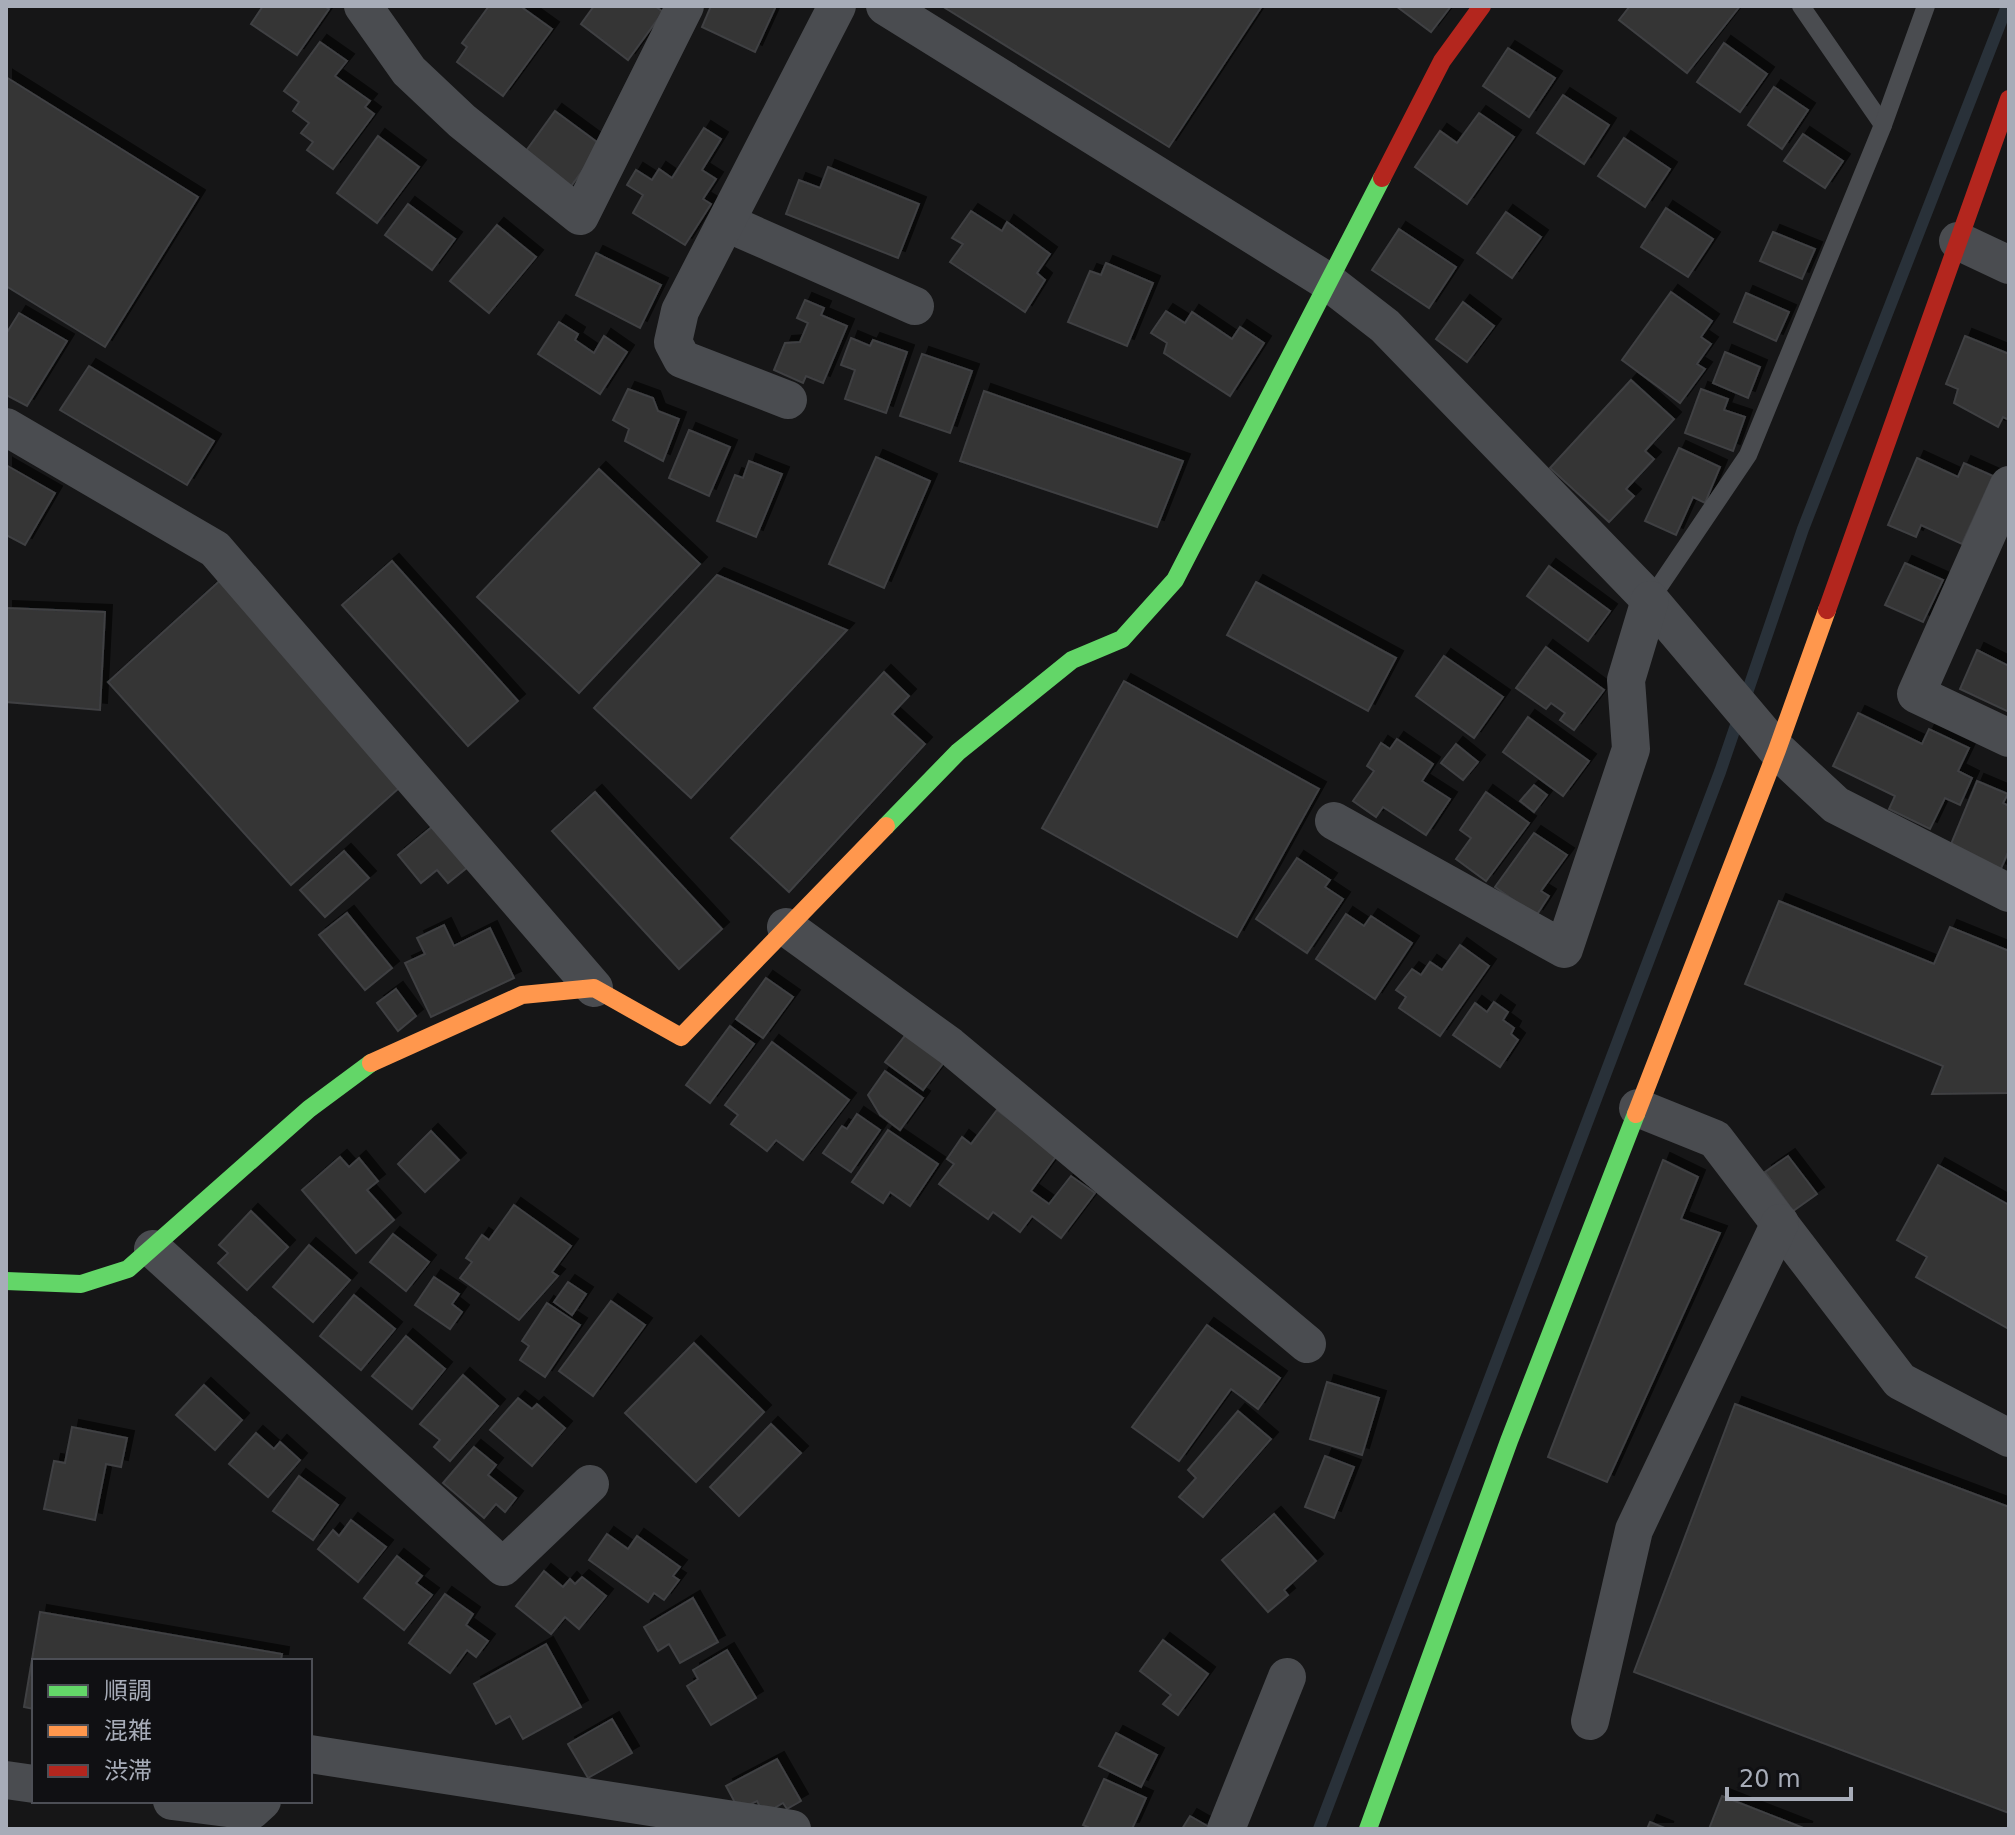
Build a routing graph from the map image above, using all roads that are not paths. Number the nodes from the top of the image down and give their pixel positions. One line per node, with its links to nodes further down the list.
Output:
1 (363, 6): 2 (street)
2 (685, 6)
3 (837, 6): 10 (street)
4 (885, 6): 13 (street)
5 (1482, 6): 13 (street)
6 (1801, 6): 9 (lane)
7 (1926, 6): 9 (lane)
8 (2009, 99): 11 (street)
9 (1883, 125): 19 (lane)
10 (727, 223): 14 (street); 15 (street)
11 (1958, 241): 12 (street); 21 (street)
12 (2009, 265)
13 (1327, 281): 19 (street); 24 (street)
14 (915, 306)
15 (788, 400)
16 (6, 427): 25 (street)
17 (2009, 485): 18 (street)
18 (2001, 524): 20 (street)
19 (1650, 600): 21 (street); 22 (street)
20 (2009, 738)
21 (1777, 750): 23 (street); 26 (street)
22 (1334, 821)
23 (2009, 893)
24 (786, 927): 25 (street); 30 (street)
25 (594, 988): 28 (street)
26 (1638, 1108): 27 (street); 42 (street)
27 (1780, 1223): 31 (street); 34 (street)
28 (153, 1249): 29 (street); 32 (street)
29 (6, 1281)
30 (1307, 1344)
31 (2009, 1438)
32 (590, 1484)
33 (1287, 1677): 41 (street)
34 (1590, 1721)
35 (312, 1754): 40 (street)
36 (6, 1780): 37 (street)
37 (32, 1784)
38 (188, 1803): 39 (street)
39 (260, 1803)
40 (792, 1829)
41 (1226, 1829)
42 (1368, 1829)

